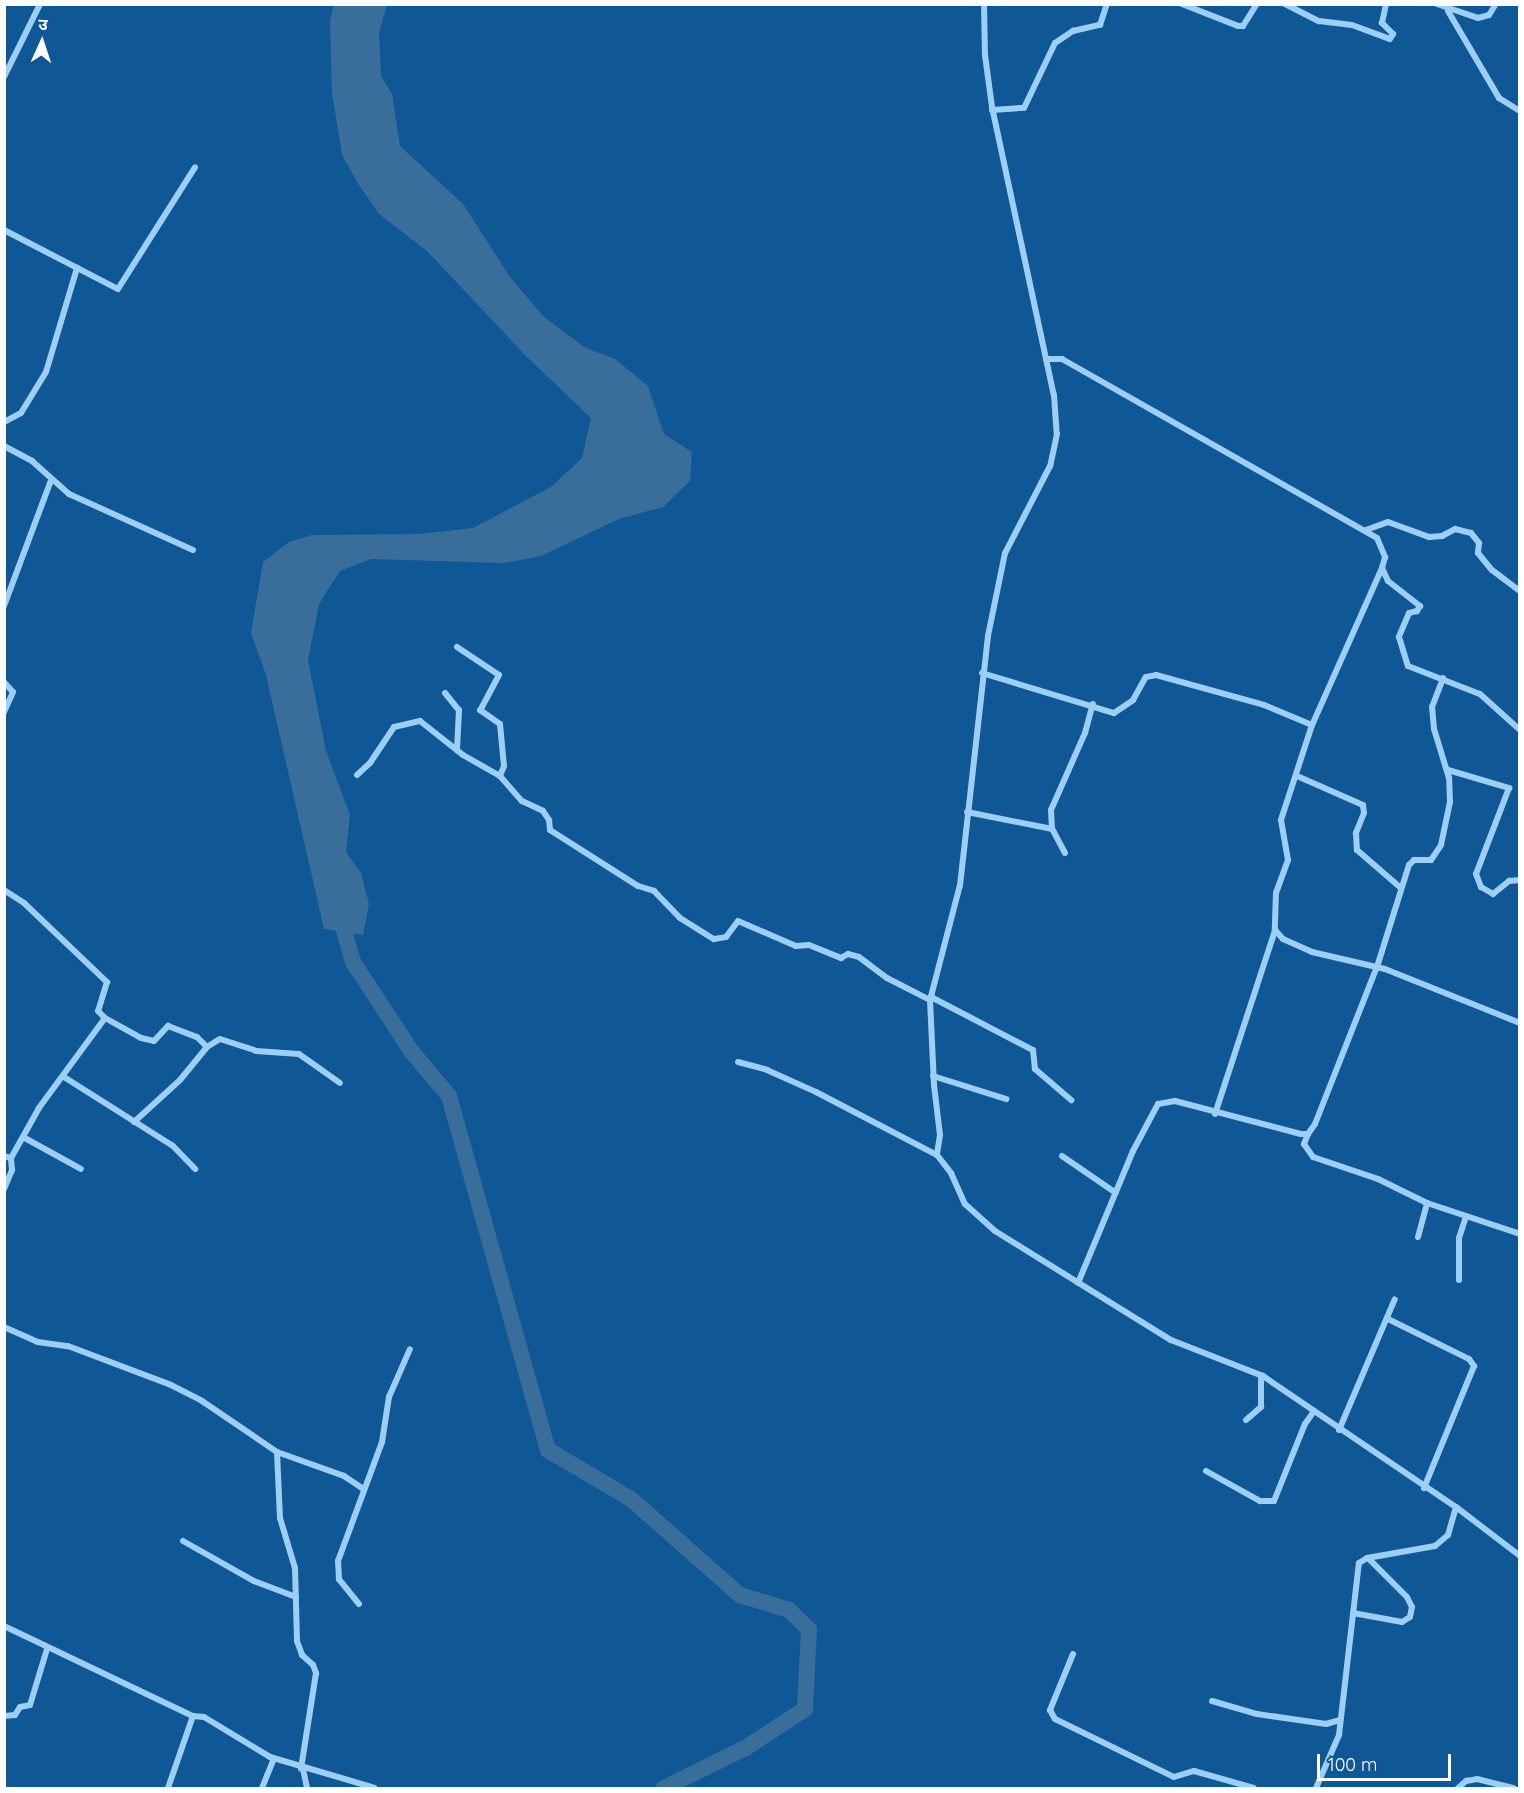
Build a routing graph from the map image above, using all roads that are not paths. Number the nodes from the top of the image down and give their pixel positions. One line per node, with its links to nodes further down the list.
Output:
1 (40, 4): 11 (street)
2 (984, 4): 12 (street)
3 (1107, 4): 12 (street)
4 (1182, 4): 5 (street)
5 (1257, 4)
6 (1285, 4): 7 (street)
7 (1386, 4)
8 (1437, 4): 10 (street)
9 (1496, 4): 10 (street)
10 (1448, 11): 13 (street)
11 (4, 77)
12 (997, 110): 17 (street)
13 (1520, 111)
14 (195, 167): 16 (street)
15 (4, 230): 16 (street)
16 (77, 268): 18 (street)
17 (1047, 359): 21 (street); 27 (street)
18 (4, 422)
19 (4, 446): 20 (street)
20 (51, 480): 22 (street); 25 (street)
21 (1366, 530): 23 (street); 24 (street)
22 (193, 550)
23 (1382, 568): 28 (street); 33 (street)
24 (1520, 591)
25 (4, 606)
26 (457, 646): 38 (street)
27 (987, 674): 31 (street); 40 (street)
28 (1443, 678): 34 (street); 36 (street)
29 (4, 682): 32 (street)
30 (445, 693): 35 (street)
31 (1093, 704): 33 (street); 41 (street)
32 (4, 712)
33 (1312, 725): 39 (street)
34 (1520, 730)
35 (457, 750): 37 (street); 38 (street)
36 (1448, 770): 43 (street); 44 (street)
37 (357, 775)
38 (500, 776): 48 (street)
39 (1297, 776): 44 (street); 46 (street)
40 (971, 813): 41 (street); 48 (street)
41 (1052, 829): 42 (street)
42 (1065, 853)
43 (1520, 880)
44 (1401, 888): 47 (street)
45 (4, 890): 49 (street)
46 (1275, 930): 47 (street); 58 (street)
47 (1377, 967): 50 (street); 60 (street)
48 (934, 999): 54 (street); 57 (street)
49 (105, 1018): 51 (street); 53 (street)
50 (1520, 1023)
51 (207, 1047): 55 (street); 59 (street)
52 (738, 1062): 62 (street)
53 (64, 1077): 59 (street); 61 (street)
54 (937, 1077): 56 (street); 62 (street)
55 (340, 1083)
56 (1006, 1099)
57 (1071, 1100)
58 (1215, 1114): 60 (street); 68 (street)
59 (134, 1122): 66 (street)
60 (1308, 1134): 69 (street)
61 (22, 1137): 64 (street); 65 (street)
62 (937, 1155): 73 (street)
63 (1062, 1156): 68 (street)
64 (8, 1157): 67 (street)
65 (81, 1169)
66 (195, 1169)
67 (4, 1189)
68 (1116, 1193): 73 (street)
69 (1427, 1203): 70 (street); 72 (street)
70 (1466, 1216): 71 (street); 74 (street)
71 (1520, 1234)
72 (1418, 1238)
73 (1080, 1279): 79 (street)
74 (1459, 1280)
75 (1395, 1299): 76 (street)
76 (1388, 1319): 82 (street); 85 (street)
77 (4, 1327): 83 (street)
78 (410, 1349): 86 (street)
79 (1261, 1375): 80 (street); 81 (street)
80 (1314, 1411): 82 (street); 84 (street)
81 (1246, 1420)
82 (1340, 1428): 85 (street)
83 (277, 1452): 86 (street); 91 (street)
84 (1206, 1471)
85 (1424, 1488): 87 (street)
86 (363, 1489): 92 (street)
87 (1456, 1507): 89 (street); 90 (street)
88 (183, 1541): 91 (street)
89 (1520, 1556)
90 (1368, 1558): 93 (street); 93 (street)
91 (296, 1597): 102 (street)
92 (359, 1604)
93 (1353, 1613): 100 (street)
94 (4, 1626): 95 (street)
95 (47, 1649): 98 (street); 99 (street)
96 (1073, 1654): 107 (street)
97 (1212, 1701): 100 (street)
98 (4, 1716)
99 (193, 1716): 101 (street); 103 (street)
100 (1340, 1719): 108 (street)
101 (274, 1758): 102 (street); 104 (street)
102 (302, 1769): 105 (street); 106 (street)
103 (168, 1788)
104 (262, 1788)
105 (307, 1788)
106 (375, 1788)
107 (1254, 1788)
108 (1316, 1788)
109 (1458, 1788): 110 (street)
110 (1514, 1788)

